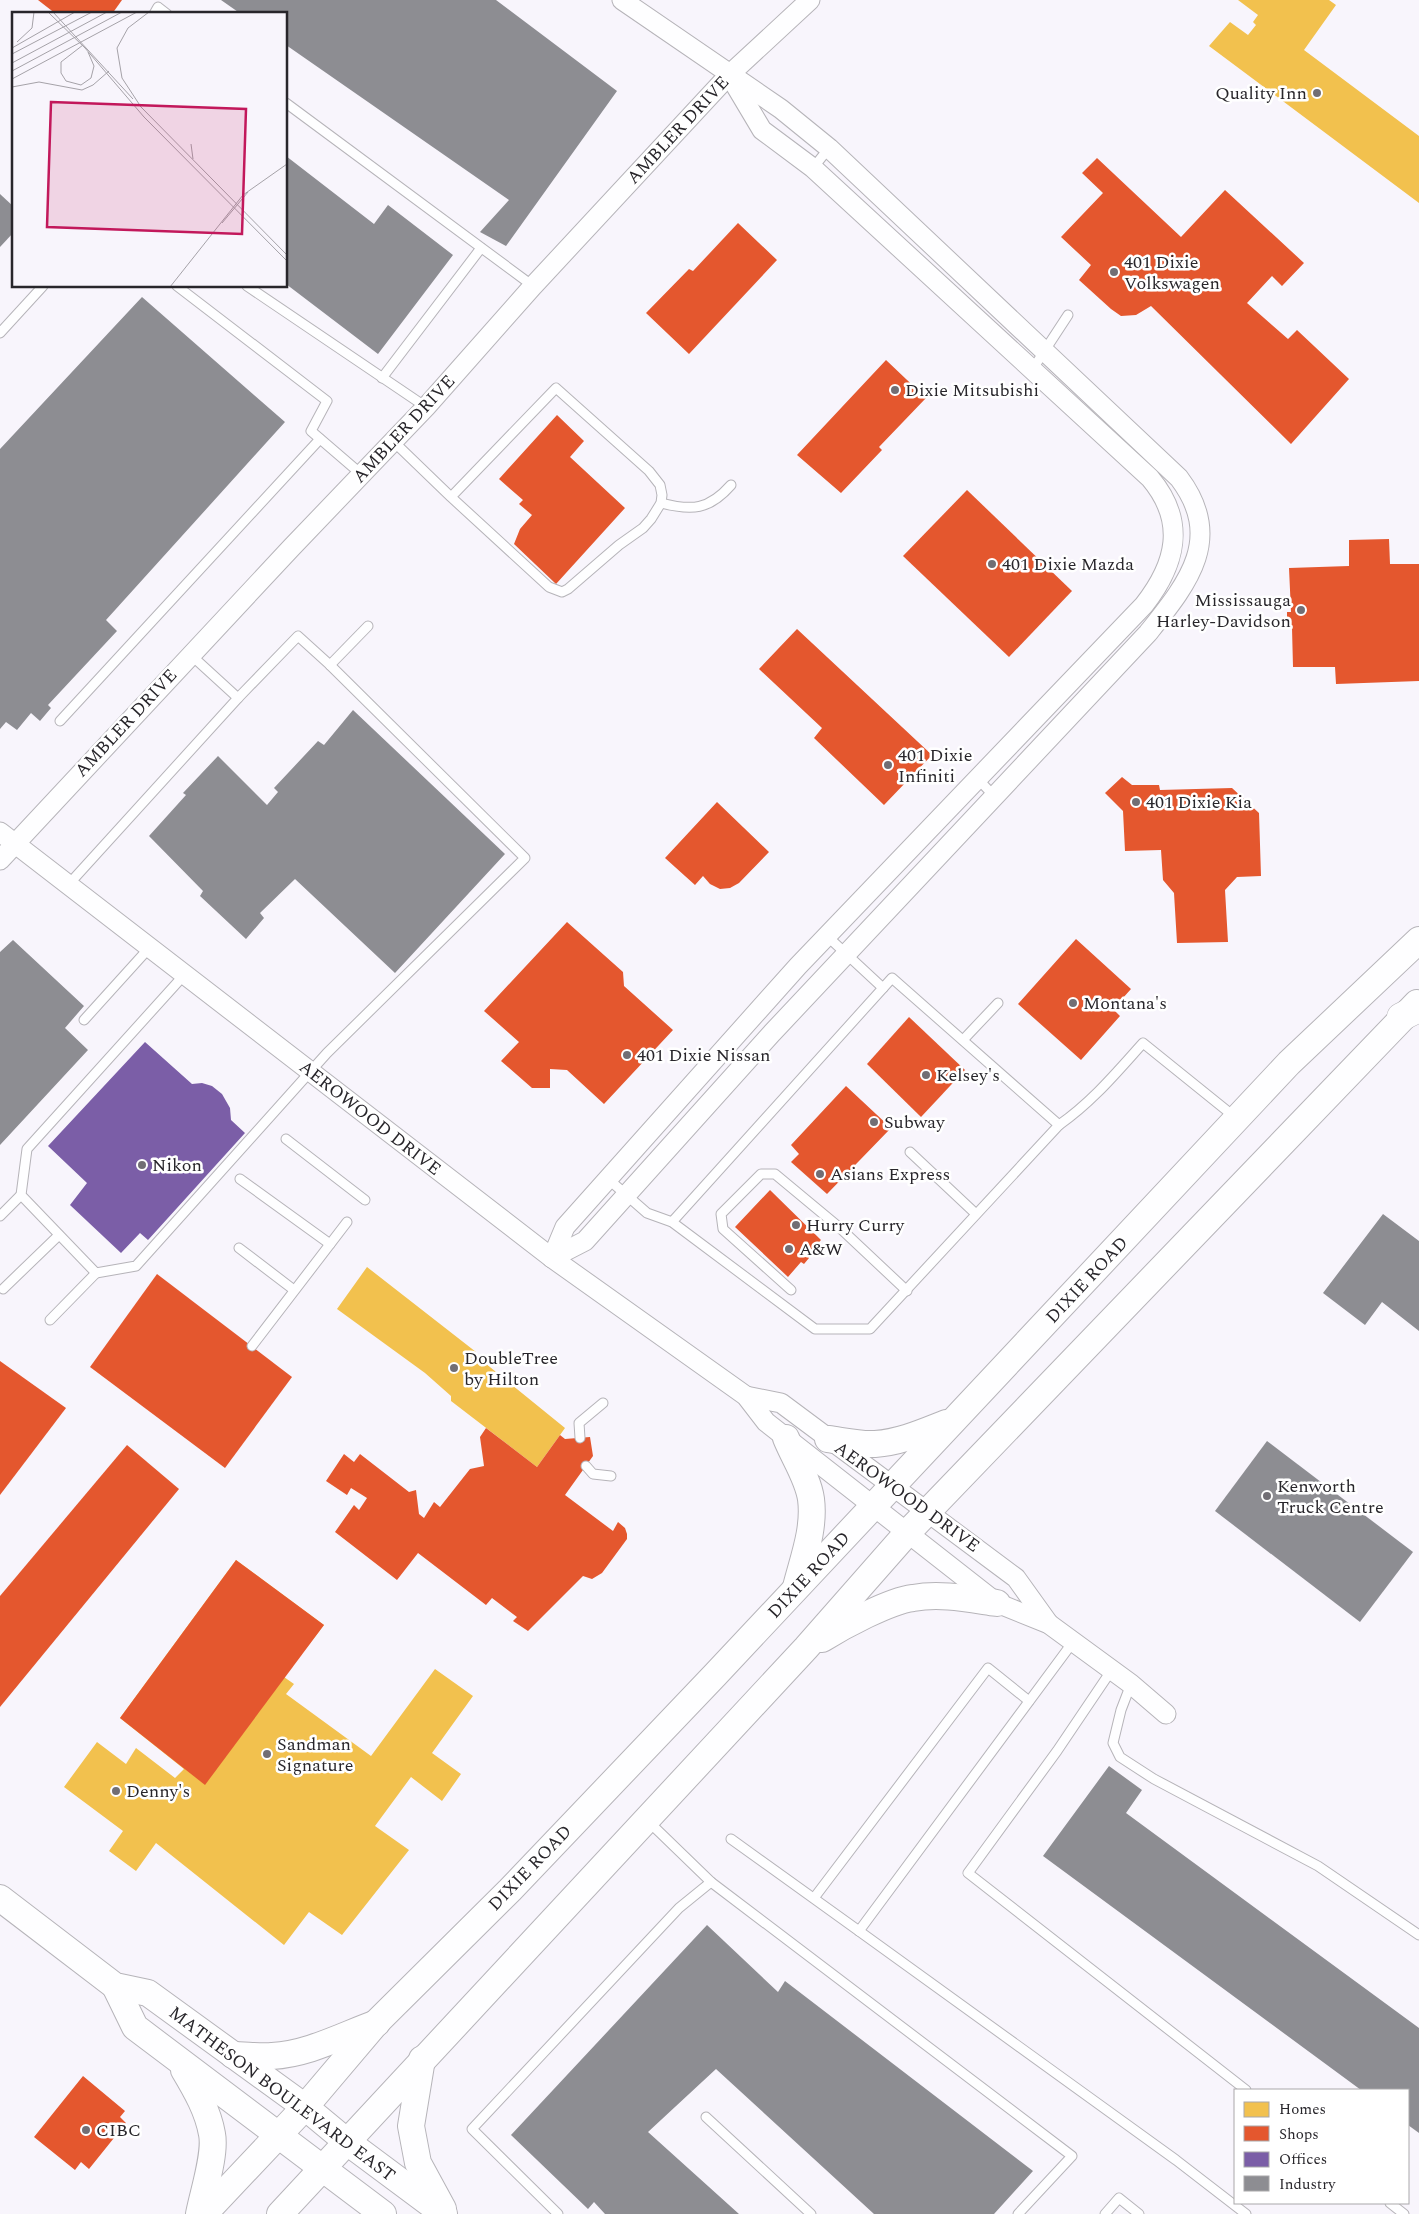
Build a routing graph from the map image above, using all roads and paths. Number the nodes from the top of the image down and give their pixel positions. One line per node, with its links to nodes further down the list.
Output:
1 (622, 0): 5 (street)
2 (810, 0): 5 (street, AMBLER DRIVE)
3 (155, 12): 4 (lane)
4 (164, 12)
5 (729, 75): 7 (street); 8 (street); 10 (street, AMBLER DRIVE)
6 (288, 103): 9 (lane)
7 (829, 148): 8 (lane); 16 (street)
8 (813, 168): 17 (street)
9 (482, 248): 10 (lane); 18 (lane)
10 (533, 286): 19 (street, AMBLER DRIVE)
11 (41, 288): 15 (lane)
12 (180, 288): 20 (lane)
13 (250, 288): 18 (lane)
14 (1068, 315): 16 (lane)
15 (0, 333)
16 (1044, 352): 17 (lane); 26 (street)
17 (1032, 370): 26 (street)
18 (382, 378): 19 (lane)
19 (426, 407): 21 (street, AMBLER DRIVE)
20 (320, 439): 22 (lane); 31 (lane)
21 (393, 441): 22 (street, AMBLER DRIVE); 24 (lane)
22 (361, 474): 28 (street, AMBLER DRIVE)
23 (731, 485): 25 (lane)
24 (451, 497): 25 (lane); 25 (lane)
25 (661, 503)
26 (1140, 625): 32 (street); 33 (street)
27 (368, 626): 29 (lane)
28 (191, 655): 30 (lane); 35 (street, AMBLER DRIVE)
29 (330, 665): 30 (lane); 48 (lane)
30 (238, 698): 37 (lane)
31 (60, 721)
32 (977, 778): 33 (lane); 38 (street)
33 (995, 797): 41 (street)
34 (0, 832): 35 (street, AEROWOOD DRIVE)
35 (16, 844): 36 (street, AMBLER DRIVE); 37 (street, AEROWOOD DRIVE)
36 (0, 860)
37 (69, 884): 40 (street, AEROWOOD DRIVE)
38 (827, 936): 41 (lane); 53 (street)
39 (1419, 940): 49 (main road, DIXIE ROAD)
40 (150, 947): 42 (street, AEROWOOD DRIVE); 46 (lane)
41 (847, 954): 43 (lane); 55 (street)
42 (185, 974): 48 (street, AEROWOOD DRIVE); 56 (lane)
43 (883, 988): 47 (lane); 61 (lane)
44 (998, 1003): 47 (lane)
45 (1413, 1008): 83 (main road)
46 (84, 1020)
47 (963, 1040): 50 (lane)
48 (310, 1071): 65 (street, AEROWOOD DRIVE); 66 (lane)
49 (1237, 1119): 50 (lane); 75 (main road, DIXIE ROAD)
50 (1059, 1125): 58 (lane)
51 (286, 1139): 57 (lane)
52 (910, 1152): 58 (lane)
53 (607, 1178): 55 (lane); 65 (street)
54 (240, 1179): 63 (lane)
55 (627, 1194): 61 (lane); 65 (street)
56 (21, 1195): 59 (lane); 62 (lane)
57 (365, 1200)
58 (976, 1214): 70 (lane)
59 (0, 1216)
60 (347, 1222): 63 (lane)
61 (672, 1222): 70 (lane)
62 (59, 1235): 66 (lane); 67 (lane)
63 (330, 1244): 68 (lane)
64 (239, 1248): 68 (lane)
65 (552, 1258): 73 (street, AEROWOOD DRIVE)
66 (96, 1273): 71 (lane)
67 (3, 1289)
68 (294, 1290): 72 (lane)
69 (792, 1290): 70 (lane)
70 (907, 1291)
71 (50, 1320)
72 (252, 1346)
73 (746, 1396): 77 (street, AEROWOOD DRIVE); 78 (street, AEROWOOD DRIVE)
74 (603, 1403): 76 (lane)
75 (956, 1419): 78 (main road); 81 (main road, DIXIE ROAD)
76 (580, 1438)
77 (786, 1438): 82 (street, AEROWOOD DRIVE); 85 (main road)
78 (828, 1439): 81 (street, AEROWOOD DRIVE)
79 (586, 1466): 80 (lane)
80 (611, 1476)
81 (892, 1485): 82 (main road, DIXIE ROAD); 83 (street, AEROWOOD DRIVE)
82 (873, 1505): 84 (street, AEROWOOD DRIVE); 85 (main road, DIXIE ROAD)
83 (928, 1512): 84 (main road); 87 (street, AEROWOOD DRIVE)
84 (908, 1532): 86 (street, AEROWOOD DRIVE); 89 (main road)
85 (795, 1590): 102 (main road, DIXIE ROAD)
86 (997, 1604): 87 (street, AEROWOOD DRIVE); 89 (main road)
87 (1049, 1624): 88 (street, AEROWOOD DRIVE)
88 (1072, 1642): 90 (street, AEROWOOD DRIVE); 92 (lane)
89 (806, 1648): 94 (main road)
90 (1111, 1671): 91 (street, AEROWOOD DRIVE); 106 (lane)
91 (1131, 1684): 93 (street, AEROWOOD DRIVE); 100 (lane)
92 (1029, 1701): 97 (lane); 99 (lane)
93 (1166, 1714)
94 (646, 1820): 96 (lane); 104 (main road)
95 (732, 1839): 97 (lane)
96 (711, 1882): 118 (lane); 120 (lane)
97 (814, 1898): 99 (lane)
98 (1, 1902): 101 (main road, MATHESON BOULEVARD EAST)
99 (859, 1931): 123 (lane)
100 (1419, 1935)
101 (115, 1986): 103 (main road, MATHESON BOULEVARD EAST); 105 (main road, MATHESON BOULEVARD EAST)
102 (377, 2022): 103 (main road); 107 (main road, DIXIE ROAD)
103 (233, 2055): 107 (main road, MATHESON BOULEVARD EAST)
104 (422, 2059): 110 (main road); 117 (main road)
105 (179, 2061): 109 (main road, MATHESON BOULEVARD EAST); 113 (main road)
106 (1245, 2089)
107 (305, 2108): 109 (main road, DIXIE ROAD); 110 (main road, MATHESON BOULEVARD EAST)
108 (706, 2117): 119 (lane)
109 (279, 2135): 111 (main road, MATHESON BOULEVARD EAST); 114 (main road, DIXIE ROAD)
110 (346, 2141): 111 (main road); 117 (main road, MATHESON BOULEVARD EAST)
111 (321, 2168): 115 (main road); 116 (main road, MATHESON BOULEVARD EAST)
112 (1391, 2204): 124 (lane)
113 (200, 2214)
114 (204, 2214)
115 (280, 2214)
116 (383, 2214)
117 (445, 2214)
118 (558, 2214)
119 (811, 2214)
120 (1018, 2214)
121 (1105, 2214): 122 (lane)
122 (1139, 2214)
123 (1246, 2214)
124 (1404, 2214)

